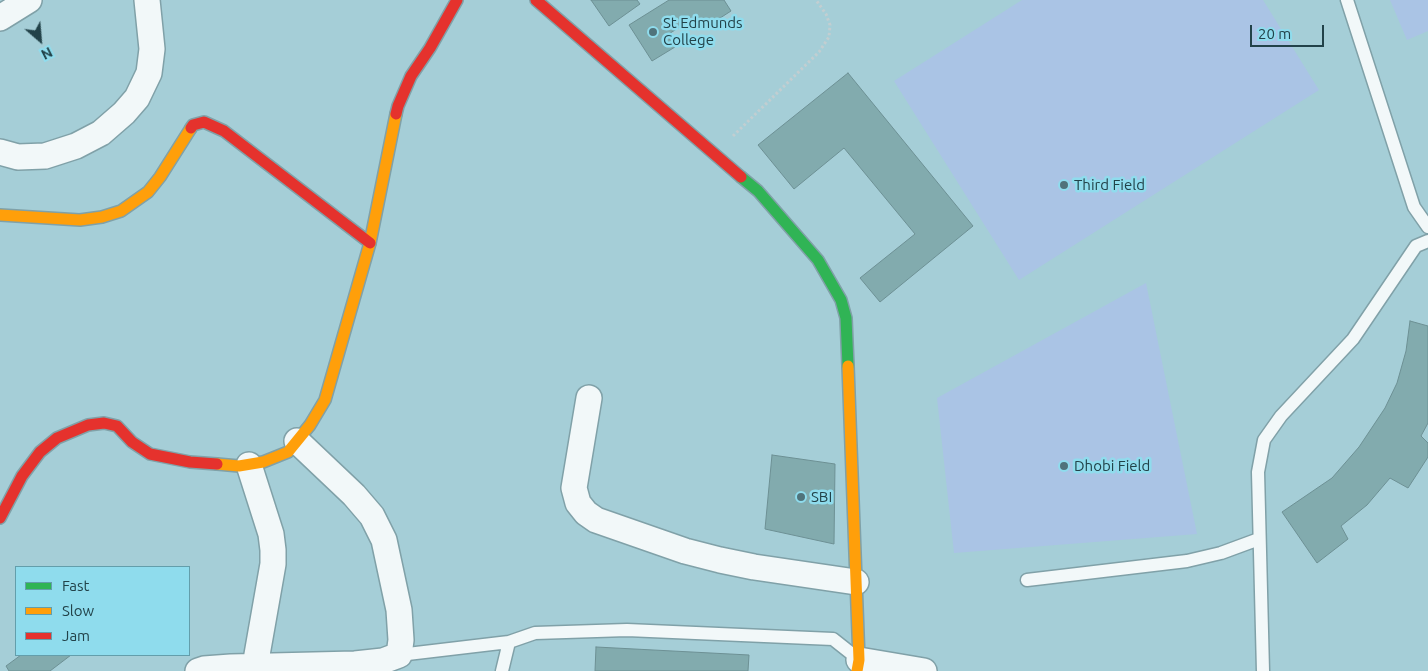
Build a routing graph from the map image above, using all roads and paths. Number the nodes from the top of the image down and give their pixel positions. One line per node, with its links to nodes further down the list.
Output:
1 (29, 0): 7 (street)
2 (147, 0): 8 (street)
3 (457, 0): 13 (street)
4 (536, 0): 9 (street)
5 (816, 0): 9 (path)
6 (1347, 0): 11 (lane)
7 (0, 18)
8 (0, 152)
9 (715, 153): 20 (street)
10 (0, 215): 13 (street)
11 (1428, 227)
12 (1428, 241): 18 (lane)
13 (370, 243): 15 (street)
14 (589, 398): 20 (street)
15 (297, 440): 16 (street); 22 (street)
16 (250, 465): 17 (street); 24 (street)
17 (0, 518)
18 (1259, 539): 19 (lane); 28 (lane)
19 (1027, 580)
20 (856, 582): 23 (street)
21 (509, 642): 22 (lane); 23 (lane); 26 (lane)
22 (398, 655): 24 (street)
23 (858, 665): 27 (street)
24 (255, 666): 25 (street)
25 (198, 671)
26 (502, 671)
27 (924, 671)
28 (1263, 671)

